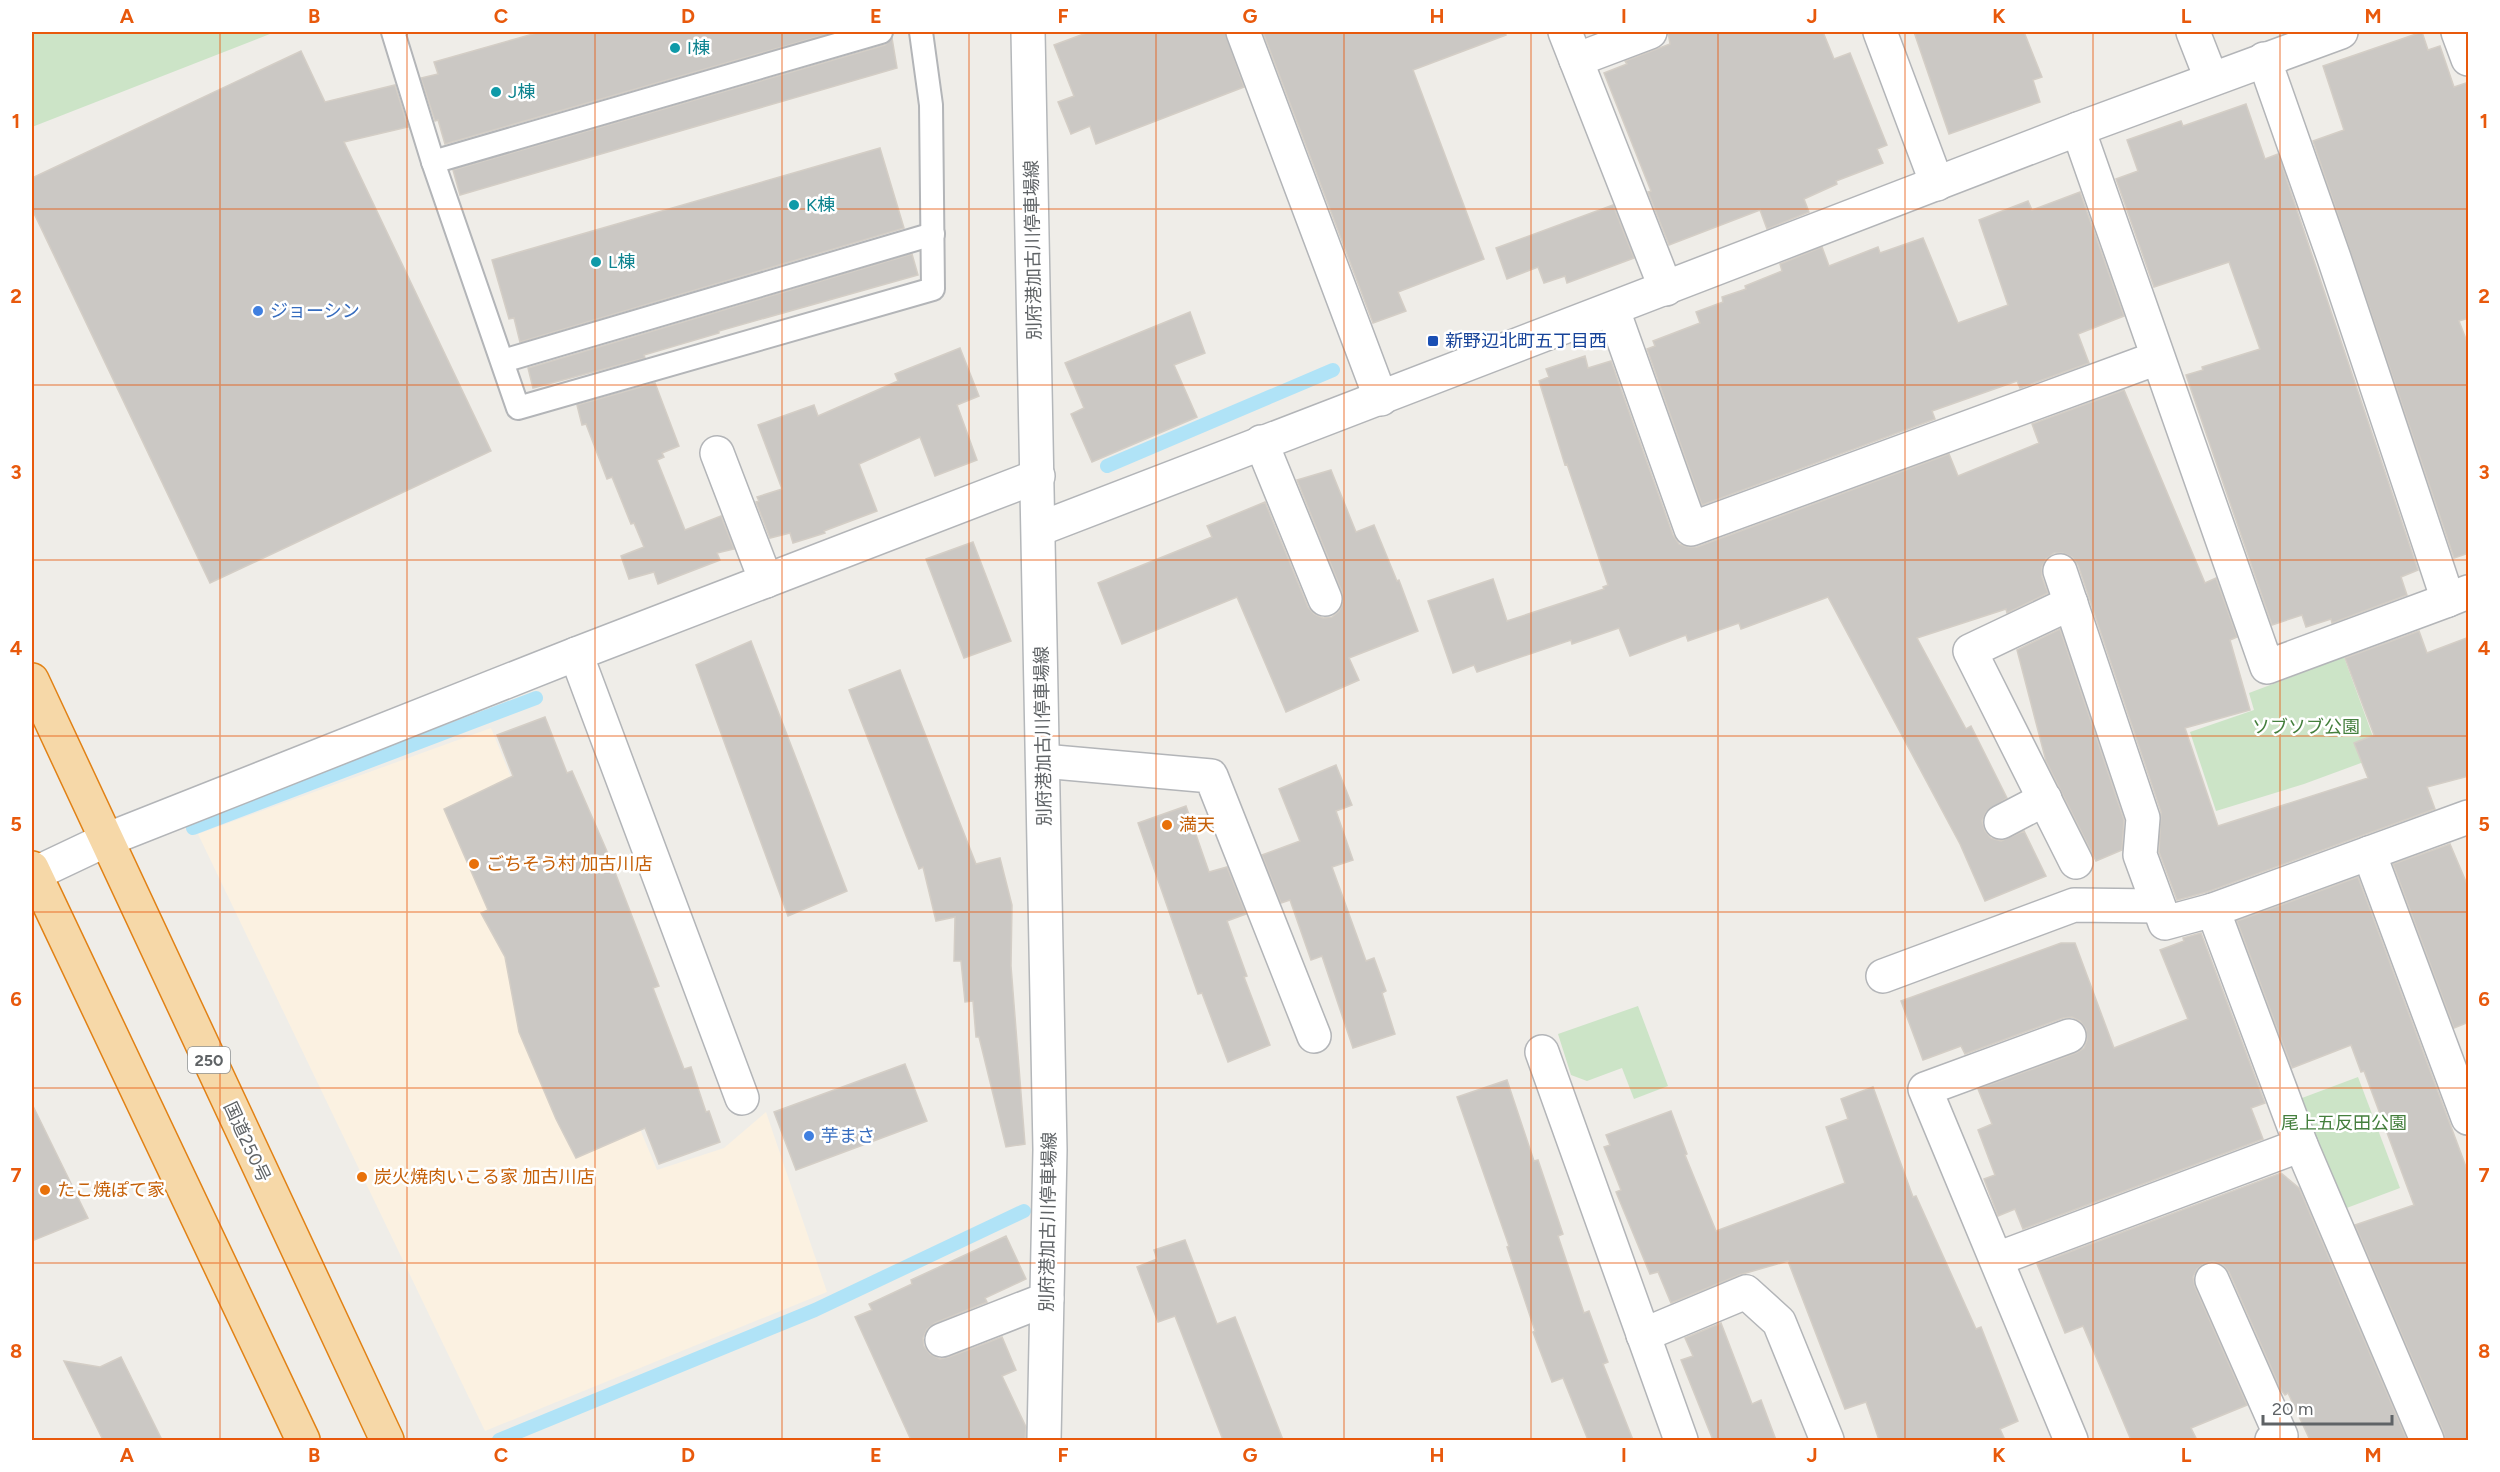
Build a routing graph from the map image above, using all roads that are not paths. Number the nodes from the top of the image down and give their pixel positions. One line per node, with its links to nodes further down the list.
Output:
1 (395, 32): 16 (lane)
2 (881, 32): 16 (lane)
3 (921, 32): 18 (lane)
4 (1028, 32): 26 (street, 別府港加古川停車場線)
5 (1243, 32): 23 (street)
6 (1650, 32): 11 (street)
7 (1880, 32): 17 (street)
8 (2193, 32): 14 (street)
9 (2341, 32): 13 (street)
10 (2458, 32): 12 (street)
11 (1570, 46): 19 (street)
12 (2469, 59)
13 (2264, 60): 14 (street); 30 (street)
14 (2211, 78): 15 (street)
15 (2078, 129): 17 (street); 21 (street)
16 (433, 162): 22 (lane)
17 (1937, 184): 19 (street)
18 (933, 234): 22 (lane); 22 (lane)
19 (1666, 289): 20 (street)
20 (1613, 310): 21 (street); 23 (street)
21 (2157, 358): 30 (street)
22 (503, 361)
23 (1381, 399): 24 (street)
24 (1261, 442): 27 (street); 31 (street)
25 (717, 453): 29 (street)
26 (1038, 476): 27 (street, 別府港加古川停車場線); 29 (street)
27 (1040, 529): 35 (street, 別府港加古川停車場線)
28 (2060, 571): 32 (street)
29 (766, 581): 33 (street)
30 (2458, 596)
31 (1325, 599)
32 (2071, 603): 36 (street); 43 (street)
33 (576, 654): 39 (street); 49 (street)
34 (32, 680): 39 (highway, 国道250号 / 250)
35 (1043, 760): 46 (street); 54 (street, 別府港加古川停車場線)
36 (2045, 800): 38 (street); 41 (street)
37 (2469, 817): 40 (street)
38 (2001, 822)
39 (106, 840): 42 (street); 58 (highway, 国道250号 / 250)
40 (2369, 853): 44 (street); 50 (street)
41 (2076, 862)
42 (32, 872): 57 (highway)
43 (2157, 906): 44 (street); 45 (street)
44 (2214, 910): 51 (street)
45 (1883, 976)
46 (1314, 1036)
47 (2068, 1036): 52 (street)
48 (1542, 1052): 55 (street)
49 (742, 1098)
50 (2469, 1118)
51 (2301, 1144): 52 (street); 64 (street)
52 (1997, 1259): 62 (street)
53 (2211, 1280): 63 (street)
54 (1047, 1299): 56 (street); 59 (street, 別府港加古川停車場線)
55 (1643, 1335): 60 (street); 61 (street)
56 (942, 1340)
57 (303, 1440)
58 (387, 1440)
59 (1044, 1440)
60 (1681, 1440)
61 (1827, 1440)
62 (2071, 1440)
63 (2272, 1440)
64 (2427, 1440)

